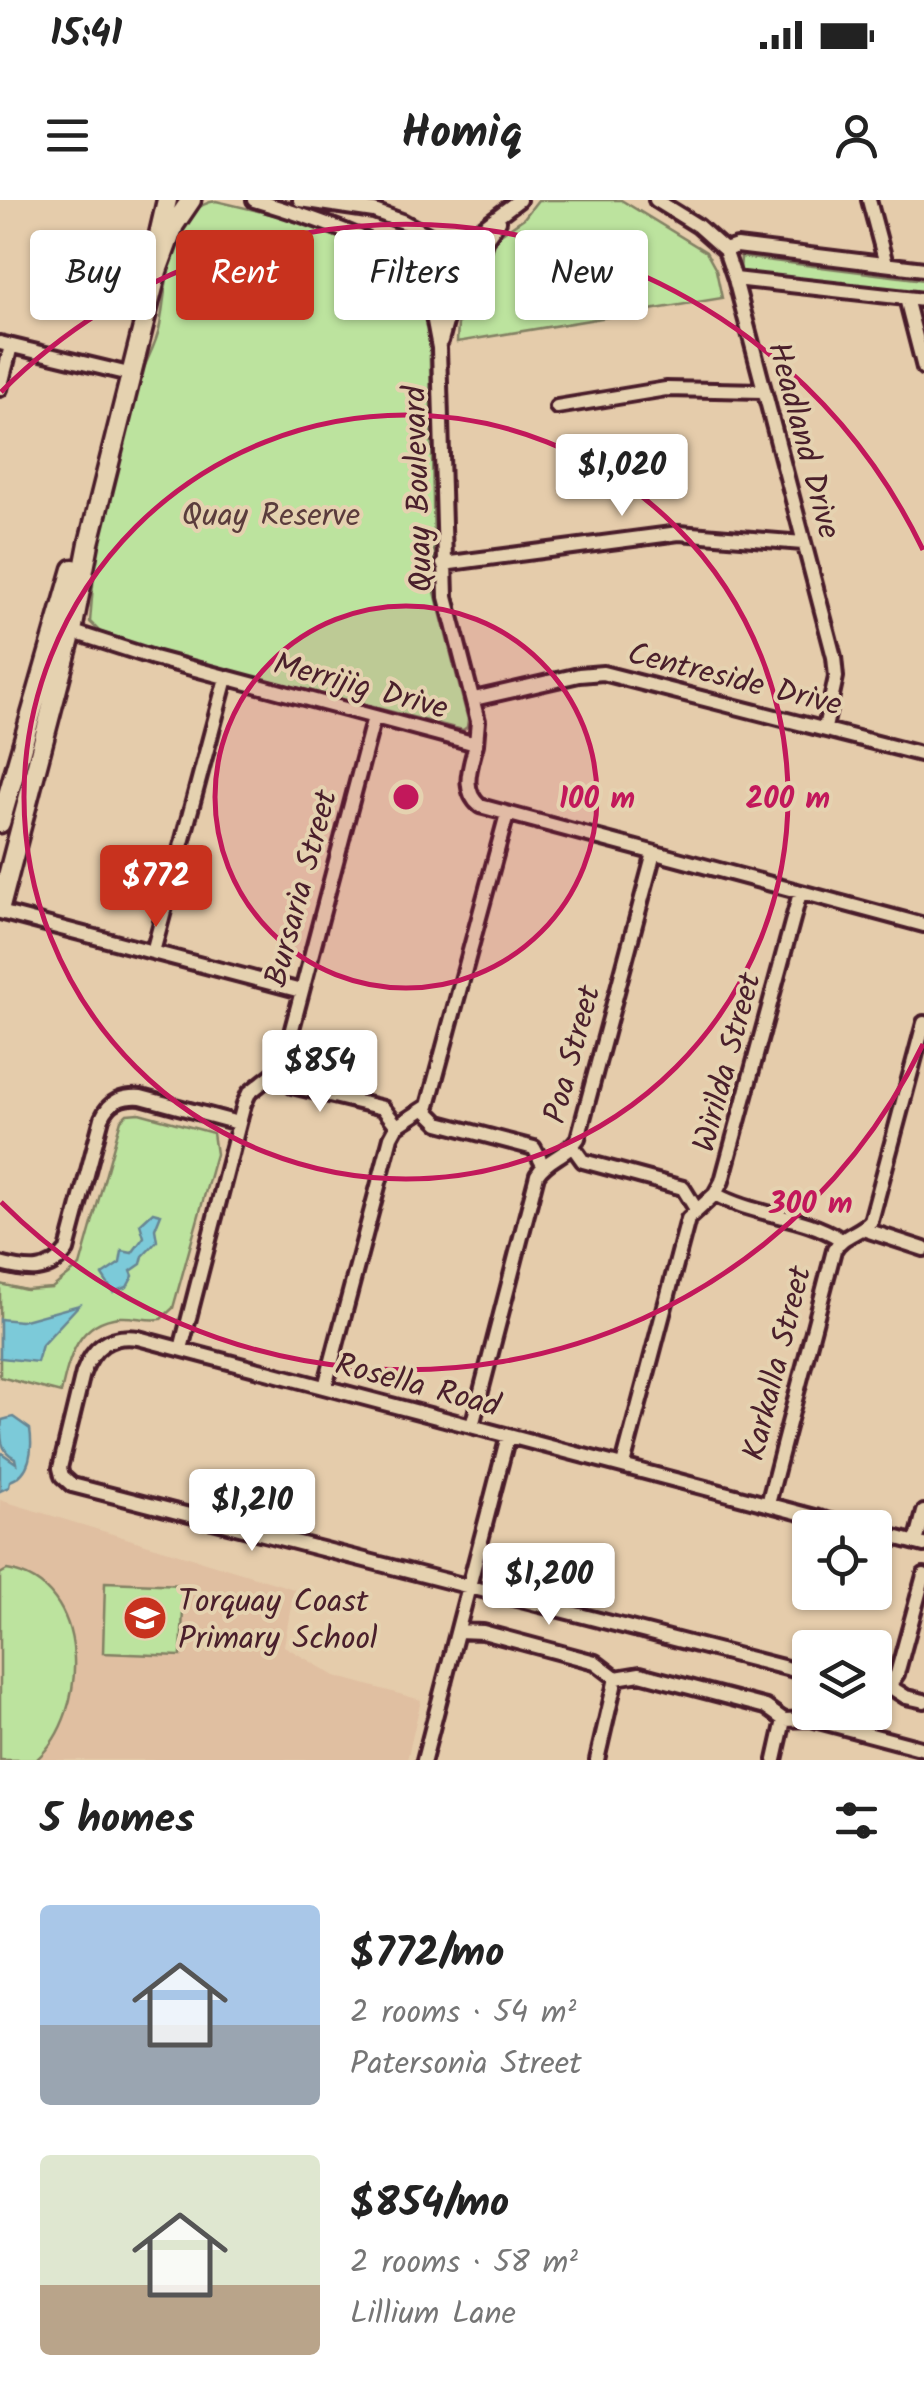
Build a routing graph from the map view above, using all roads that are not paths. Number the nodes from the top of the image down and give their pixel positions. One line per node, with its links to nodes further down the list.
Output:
1 (167, 200): 24 (street)
2 (191, 200): 24 (street)
3 (254, 200): 9 (street)
4 (300, 200): 10 (street)
5 (519, 200): 8 (street)
6 (656, 200): 13 (street)
7 (869, 200): 14 (street)
8 (503, 215): 11 (street); 12 (street)
9 (341, 230)
10 (417, 230)
11 (475, 230)
12 (492, 230)
13 (725, 250): 14 (street); 16 (street, Headland Drive)
14 (886, 264): 15 (street)
15 (924, 269)
16 (734, 279): 17 (street); 26 (street, Headland Drive)
17 (906, 298): 18 (street); 23 (street)
18 (924, 300)
19 (435, 320): 22 (street, Quay Boulevard)
20 (447, 320): 22 (street, Quay Boulevard)
21 (6, 344): 24 (street); 25 (street)
22 (439, 348): 29 (street, Quay Boulevard)
23 (924, 368)
24 (128, 374): 30 (street)
25 (0, 389)
26 (763, 390): 27 (street); 28 (street, Headland Drive)
27 (557, 407)
28 (803, 543): 29 (street); 34 (street, Headland Drive)
29 (443, 564): 32 (street, Quay Boulevard)
30 (64, 629): 31 (street, Merrijig Drive); 38 (street); 39 (street)
31 (226, 678): 33 (street, Merrijig Drive); 44 (street)
32 (474, 700): 34 (street, Centreside Drive); 35 (street, Quay Boulevard)
33 (374, 717): 35 (street, Merrijig Drive); 45 (street, Bursaria Street)
34 (824, 728): 36 (street, Centreside Drive)
35 (476, 744): 37 (street, Merrijig Drive)
36 (924, 754)
37 (506, 814): 40 (street, Merrijig Drive); 48 (street)
38 (0, 824)
39 (7, 850): 42 (street)
40 (654, 853): 41 (street, Merrijig Drive); 51 (street, Poa Street)
41 (800, 893): 43 (street, Merrijig Drive); 53 (street, Wirilda Street)
42 (0, 909): 44 (street)
43 (924, 925)
44 (154, 952): 45 (street)
45 (301, 991): 47 (street, Bursaria Street)
46 (924, 1024): 55 (street)
47 (279, 1071): 49 (street, Bursaria Street); 50 (street)
48 (424, 1110): 50 (street); 52 (street)
49 (238, 1123): 58 (street); 59 (street, Bursaria Street)
50 (397, 1126): 60 (street)
51 (573, 1146): 52 (street, Poa Street); 54 (street)
52 (543, 1165): 61 (street, Poa Street)
53 (715, 1194): 54 (street, Wirilda Street); 56 (street)
54 (696, 1208): 63 (street)
55 (863, 1229): 56 (street, Karkalla Street); 57 (street)
56 (840, 1240): 64 (street, Karkalla Street)
57 (924, 1249)
58 (0, 1264)
59 (181, 1349): 60 (street, Rosella Road); 70 (street, Rosella Road)
60 (325, 1388): 61 (street, Rosella Road)
61 (472, 1426): 62 (street, Rosella Road)
62 (508, 1436): 63 (street, Rosella Road); 70 (street)
63 (623, 1465): 64 (street, Rosella Road)
64 (768, 1504): 65 (street, Rosella Road)
65 (792, 1510)
66 (924, 1512): 68 (street)
67 (892, 1537): 68 (street)
68 (920, 1544)
69 (924, 1575): 74 (street)
70 (469, 1588): 71 (street); 72 (street)
71 (458, 1631): 73 (street); 79 (street)
72 (792, 1669)
73 (616, 1678): 77 (street); 80 (street)
74 (892, 1679)
75 (892, 1691): 76 (street)
76 (924, 1701)
77 (784, 1720): 78 (street); 81 (street)
78 (924, 1749)
79 (424, 1760)
80 (597, 1760)
81 (775, 1760)

